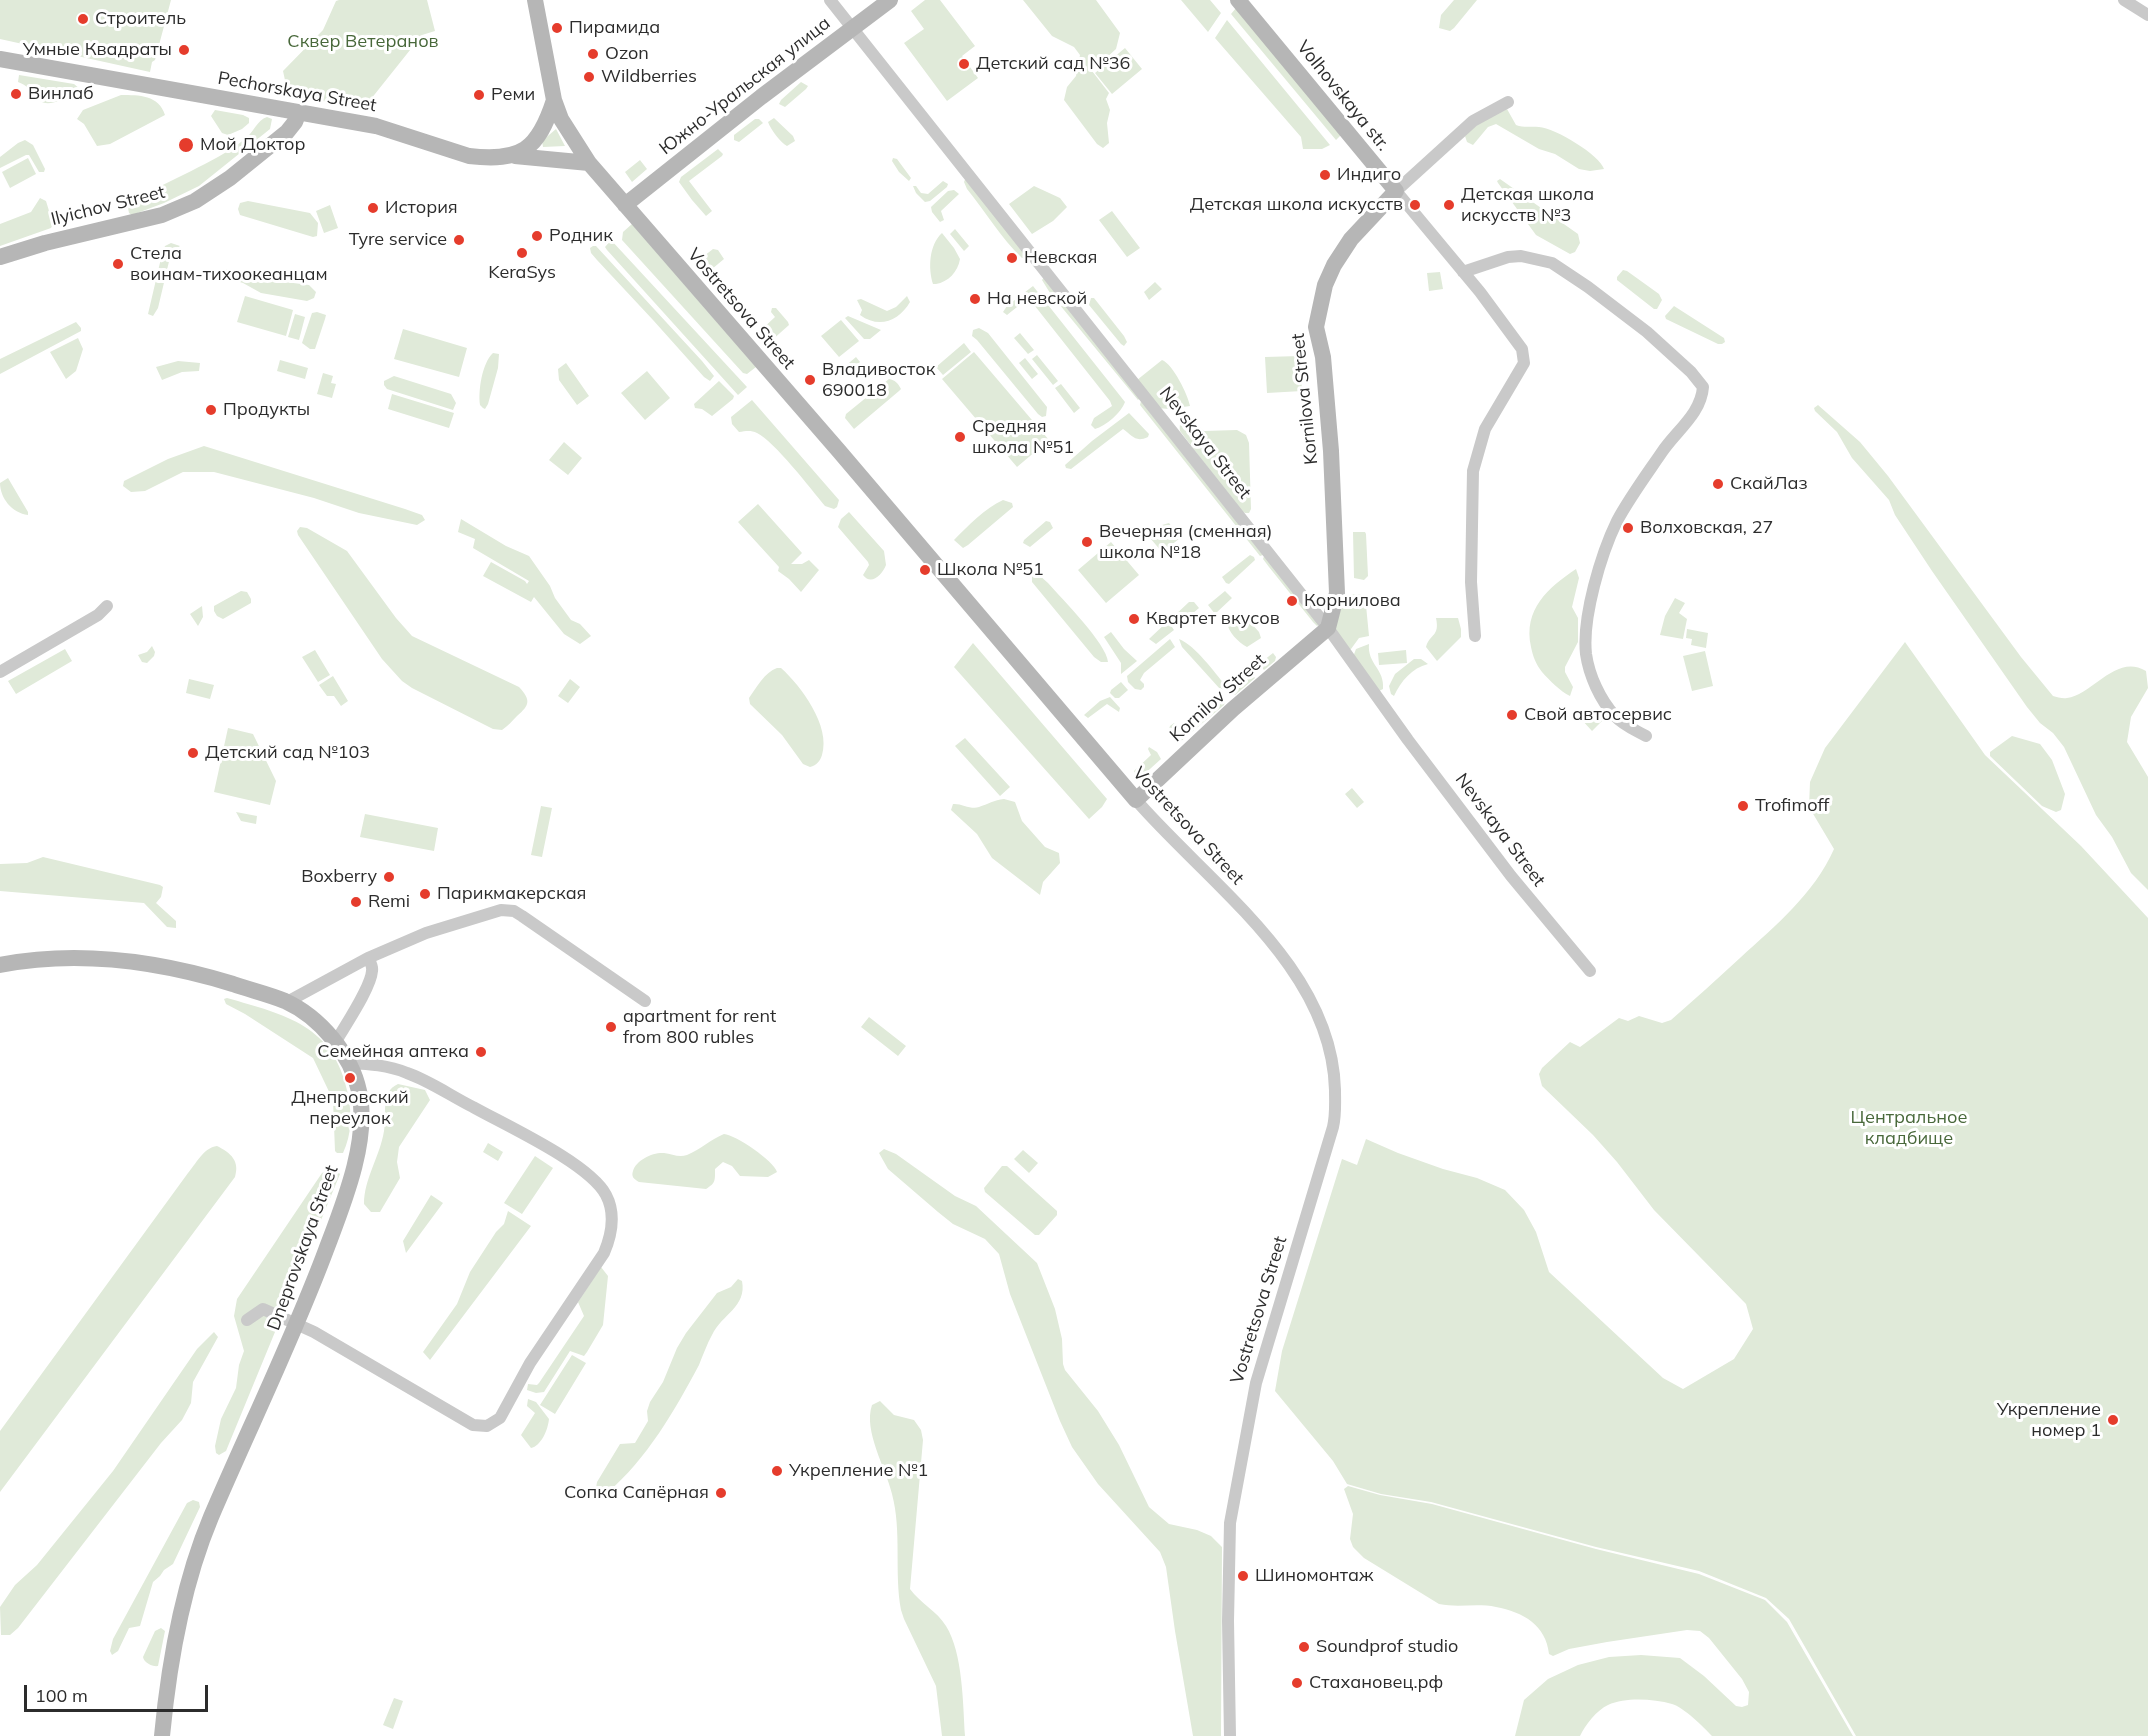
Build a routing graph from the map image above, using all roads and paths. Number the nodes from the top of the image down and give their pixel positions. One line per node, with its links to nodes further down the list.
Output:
1 (535, 0): 9 (main road)
2 (830, 0): 7 (street, Nevskaya Street)
3 (890, 0): 7 (main road, Южно-Уральская улица)
4 (1238, 0): 14 (main road, Volhovskaya str.)
5 (2124, 0): 6 (street)
6 (2148, 15)
7 (852, 29): 15 (main road, Южно-Уральская улица); 19 (street, Nevskaya Street)
8 (0, 59): 11 (main road, Pechorskaya Street)
9 (554, 100): 12 (main road); 13 (main road, Vostretsova Street)
10 (1508, 102): 14 (street, Kornilova Street)
11 (299, 112): 12 (main road, Pechorskaya Street); 16 (main road, Ilyichov Street)
12 (514, 156): 13 (main road, Pechorskaya Street)
13 (589, 163): 15 (main road, Vostretsova Street)
14 (1396, 191): 17 (street, Volhovskaya str.); 19 (main road, Kornilova Street)
15 (625, 205): 23 (main road, Vostretsova Street)
16 (0, 257)
17 (1462, 272): 20 (street, Volhovskaya str.); 22 (street)
18 (106, 606): 21 (street)
19 (1328, 628): 23 (main road, Kornilov Street); 26 (street, Nevskaya Street)
20 (1475, 636)
21 (0, 672)
22 (1646, 736)
23 (1136, 800): 34 (street, Vostretsova Street)
24 (368, 958): 27 (street); 28 (street); 29 (street)
25 (0, 965): 28 (main road, Dneprovskaya Street)
26 (1590, 971)
27 (645, 1001)
28 (287, 1002): 29 (main road, Dneprovskaya Street)
29 (335, 1043): 30 (main road, Dneprovskaya Street)
30 (349, 1063): 32 (main road, Dneprovskaya Street); 32 (street)
31 (247, 1320): 32 (street)
32 (297, 1324): 33 (main road, Dneprovskaya Street)
33 (162, 1736)
34 (1230, 1736)

